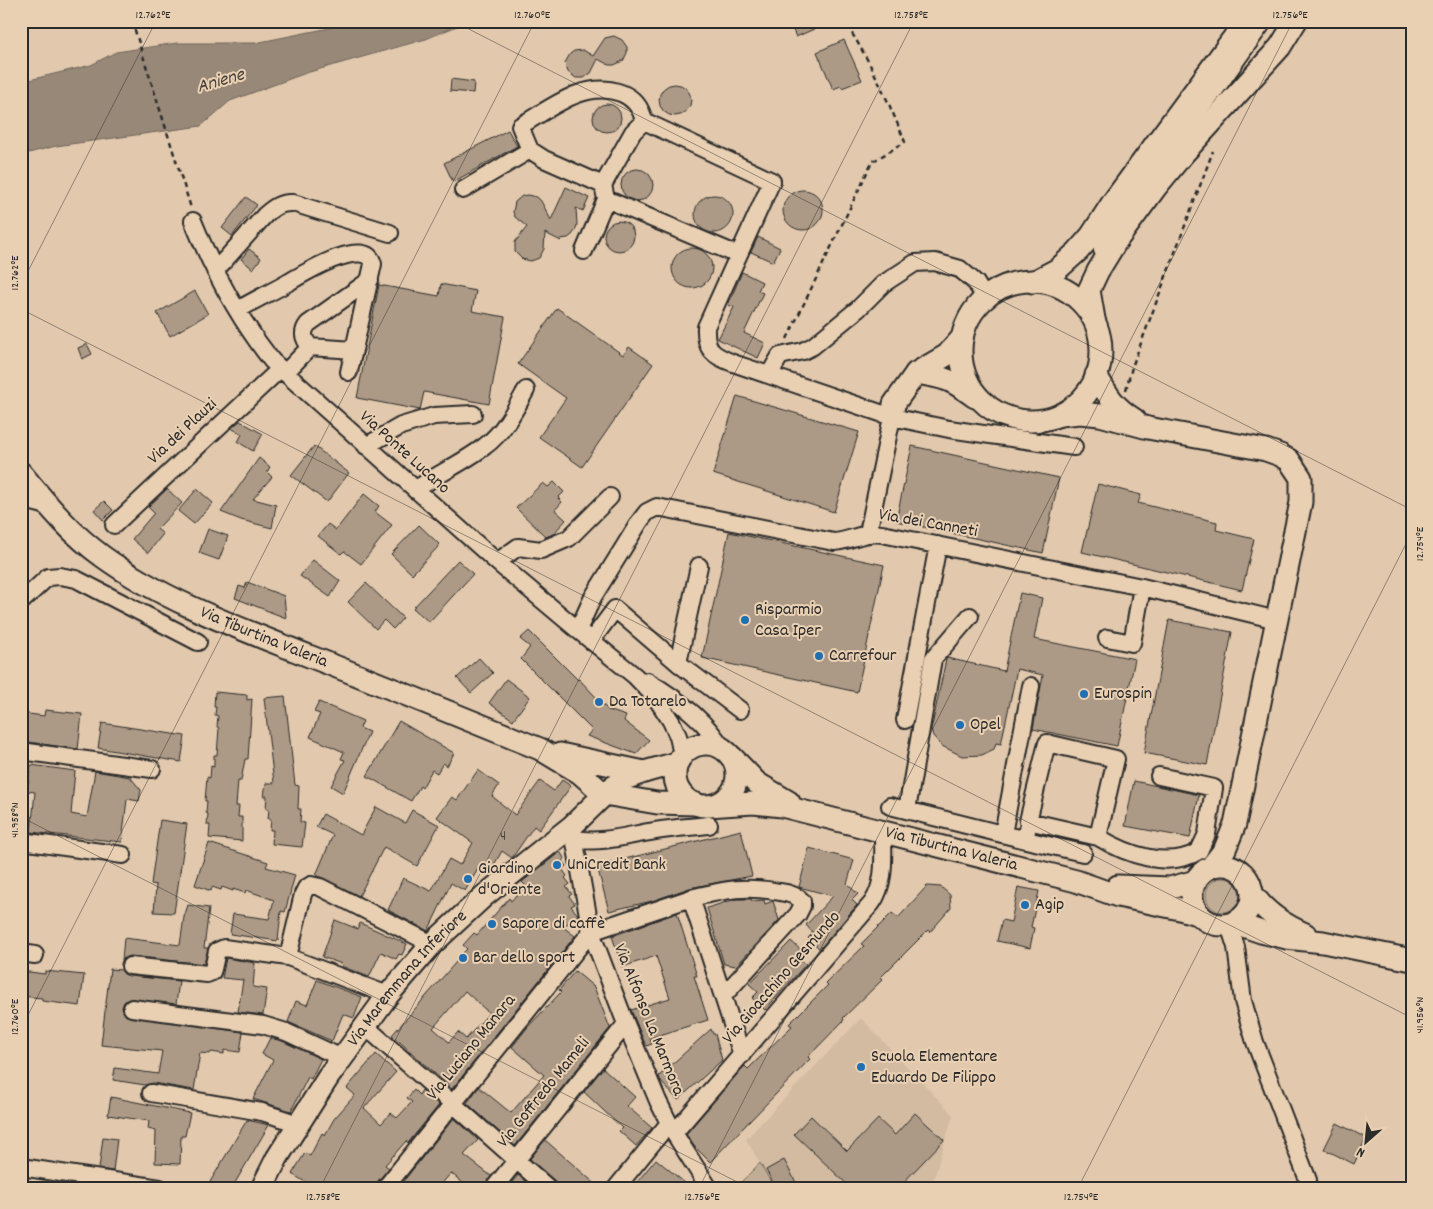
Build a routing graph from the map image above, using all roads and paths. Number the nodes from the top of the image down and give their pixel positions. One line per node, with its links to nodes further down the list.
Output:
1 (132, 21): 11 (path)
2 (844, 21): 25 (path)
3 (1246, 21): 17 (main road)
4 (1264, 21): 18 (street)
5 (1296, 21): 18 (main road)
6 (644, 121): 7 (street); 10 (street); 14 (street)
7 (530, 150): 9 (street); 10 (street)
8 (1213, 151): 32 (path)
9 (462, 190)
10 (604, 192): 13 (street); 14 (street)
11 (194, 221): 15 (street, Via Ponte Lucano)
12 (390, 233): 15 (street)
13 (584, 252)
14 (738, 255): 29 (street)
15 (215, 271): 20 (street, Via Ponte Lucano)
16 (370, 280): 20 (street); 23 (street); 24 (street)
17 (1033, 282): 19 (main road); 21 (main road)
18 (1089, 290): 21 (main road)
19 (980, 291): 22 (main road); 25 (street)
20 (238, 310): 26 (street, Via Ponte Lucano)
21 (1095, 324): 30 (main road)
22 (962, 338): 28 (main road); 33 (main road)
23 (310, 347): 24 (street); 26 (street, Via dei Plauzi)
24 (354, 350): 27 (street)
25 (777, 359): 29 (street)
26 (282, 371): 38 (street, Via Ponte Lucano); 45 (street, Via dei Plauzi)
27 (350, 372)
28 (916, 373): 33 (main road); 36 (main road)
29 (769, 375): 36 (street)
30 (1096, 375): 35 (main road); 37 (main road)
31 (526, 390): 41 (street)
32 (1130, 397)
33 (984, 403): 35 (main road)
34 (473, 414): 38 (street)
35 (1060, 415): 37 (main road)
36 (892, 417): 39 (street); 46 (street)
37 (1148, 428): 53 (main road)
38 (366, 446): 41 (street, Via Ponte Lucano)
39 (1074, 447)
40 (21, 473): 44 (main road, Via Tiburtina Valeria)
41 (415, 490): 48 (street, Via Ponte Lucano)
42 (21, 496): 44 (street)
43 (610, 497): 48 (street)
44 (48, 506): 63 (main road, Via Tiburtina Valeria)
45 (114, 525)
46 (868, 533): 47 (street, Via dei Canneti); 54 (street, Via dei Canneti)
47 (938, 545): 50 (street, Via dei Canneti); 62 (street)
48 (497, 562): 54 (street, Via Ponte Lucano)
49 (699, 566): 58 (street)
50 (1142, 588): 53 (street, Via dei Canneti); 55 (street)
51 (21, 602): 57 (street)
52 (970, 616): 72 (street)
53 (1277, 620): 76 (main road)
54 (578, 630): 56 (street, Via Ponte Lucano)
55 (1107, 638)
56 (591, 640): 58 (street); 59 (street, Via Ponte Lucano)
57 (198, 642)
58 (678, 663): 61 (street)
59 (636, 676): 65 (street, Via Ponte Lucano); 66 (street, Via Ponte Lucano)
60 (1031, 686): 79 (street)
61 (740, 710)
62 (905, 720)
63 (540, 749): 68 (main road, Via Tiburtina Valeria); 70 (main road, Via Tiburtina Valeria)
64 (21, 751): 67 (street)
65 (727, 753): 66 (main road, Via Tiburtina Valeria); 73 (main road, Via Tiburtina Valeria); 74 (main road, Via Tiburtina Valeria)
66 (679, 759): 68 (main road, Via Tiburtina Valeria); 73 (main road)
67 (152, 769)
68 (644, 772): 70 (main road, Via Maremmana Inferiore)
69 (1159, 776): 80 (street)
70 (604, 794): 73 (main road, Via Tiburtina Valeria); 77 (main road, Via Maremmana Inferiore)
71 (890, 806): 72 (street)
72 (907, 810): 79 (street)
73 (704, 812): 74 (main road, Via Tiburtina Valeria); 77 (street)
74 (817, 814): 78 (main road, Via Tiburtina Valeria)
75 (1028, 821): 80 (street); 80 (street); 81 (street)
76 (1236, 824): 85 (main road); 86 (main road)
77 (574, 833): 92 (street, Via Alfonso La Marmora); 94 (main road, Via Maremmana Inferiore)
78 (883, 833): 87 (main road, Via Tiburtina Valeria); 103 (street, Via Gioacchino Gesmundo)
79 (1003, 834): 81 (street)
80 (1092, 836): 83 (street)
81 (1026, 840): 83 (street)
82 (21, 841): 84 (street)
83 (1083, 853): 87 (street)
84 (123, 855)
85 (1244, 873): 86 (main road, Via Tiburtina Valeria); 88 (main road, Via Tiburtina Valeria)
86 (1203, 874): 87 (main road, Via Tiburtina Valeria); 90 (main road)
87 (1081, 882): 90 (main road, Via Tiburtina Valeria)
88 (1253, 895): 91 (main road); 93 (main road, Via Tiburtina Valeria)
89 (691, 898): 92 (street); 99 (street); 99 (street)
90 (1200, 916): 91 (main road, Via Tiburtina Valeria)
91 (1232, 924): 93 (main road, Via Tiburtina Valeria); 111 (street)
92 (591, 932): 101 (street, Via Alfonso La Marmora); 106 (street, Via Luciano Manara)
93 (1323, 942): 96 (main road, Via Tiburtina Valeria)
94 (432, 944): 95 (street); 98 (main road, Via Maremmana Inferiore)
95 (288, 956): 97 (street); 98 (street)
96 (1412, 960)
97 (130, 966)
98 (388, 995): 102 (main road, Via Maremmana Inferiore)
99 (723, 996): 103 (street)
100 (132, 1008): 104 (street)
101 (626, 1024): 108 (street, Via Alfonso La Marmora); 109 (street, Via Goffredo Mameli)
102 (365, 1026): 104 (main road, Via Maremmana Inferiore); 106 (street)
103 (742, 1055): 108 (street, Via Gioacchino Gesmundo)
104 (342, 1058): 107 (main road, Via Maremmana Inferiore)
105 (151, 1093): 107 (street)
106 (453, 1104): 109 (street); 114 (street, Via Luciano Manara)
107 (299, 1124): 113 (main road, Via Maremmana Inferiore)
108 (672, 1128): 117 (street, Via Gioacchino Gesmundo); 118 (street, Via Alfonso La Marmora)
109 (516, 1160): 115 (street, Via Goffredo Mameli); 116 (street)
110 (21, 1166): 112 (street)
111 (1308, 1180)
112 (160, 1188)
113 (262, 1188)
114 (385, 1188)
115 (494, 1188)
116 (548, 1188)
117 (616, 1188)
118 (709, 1188)

